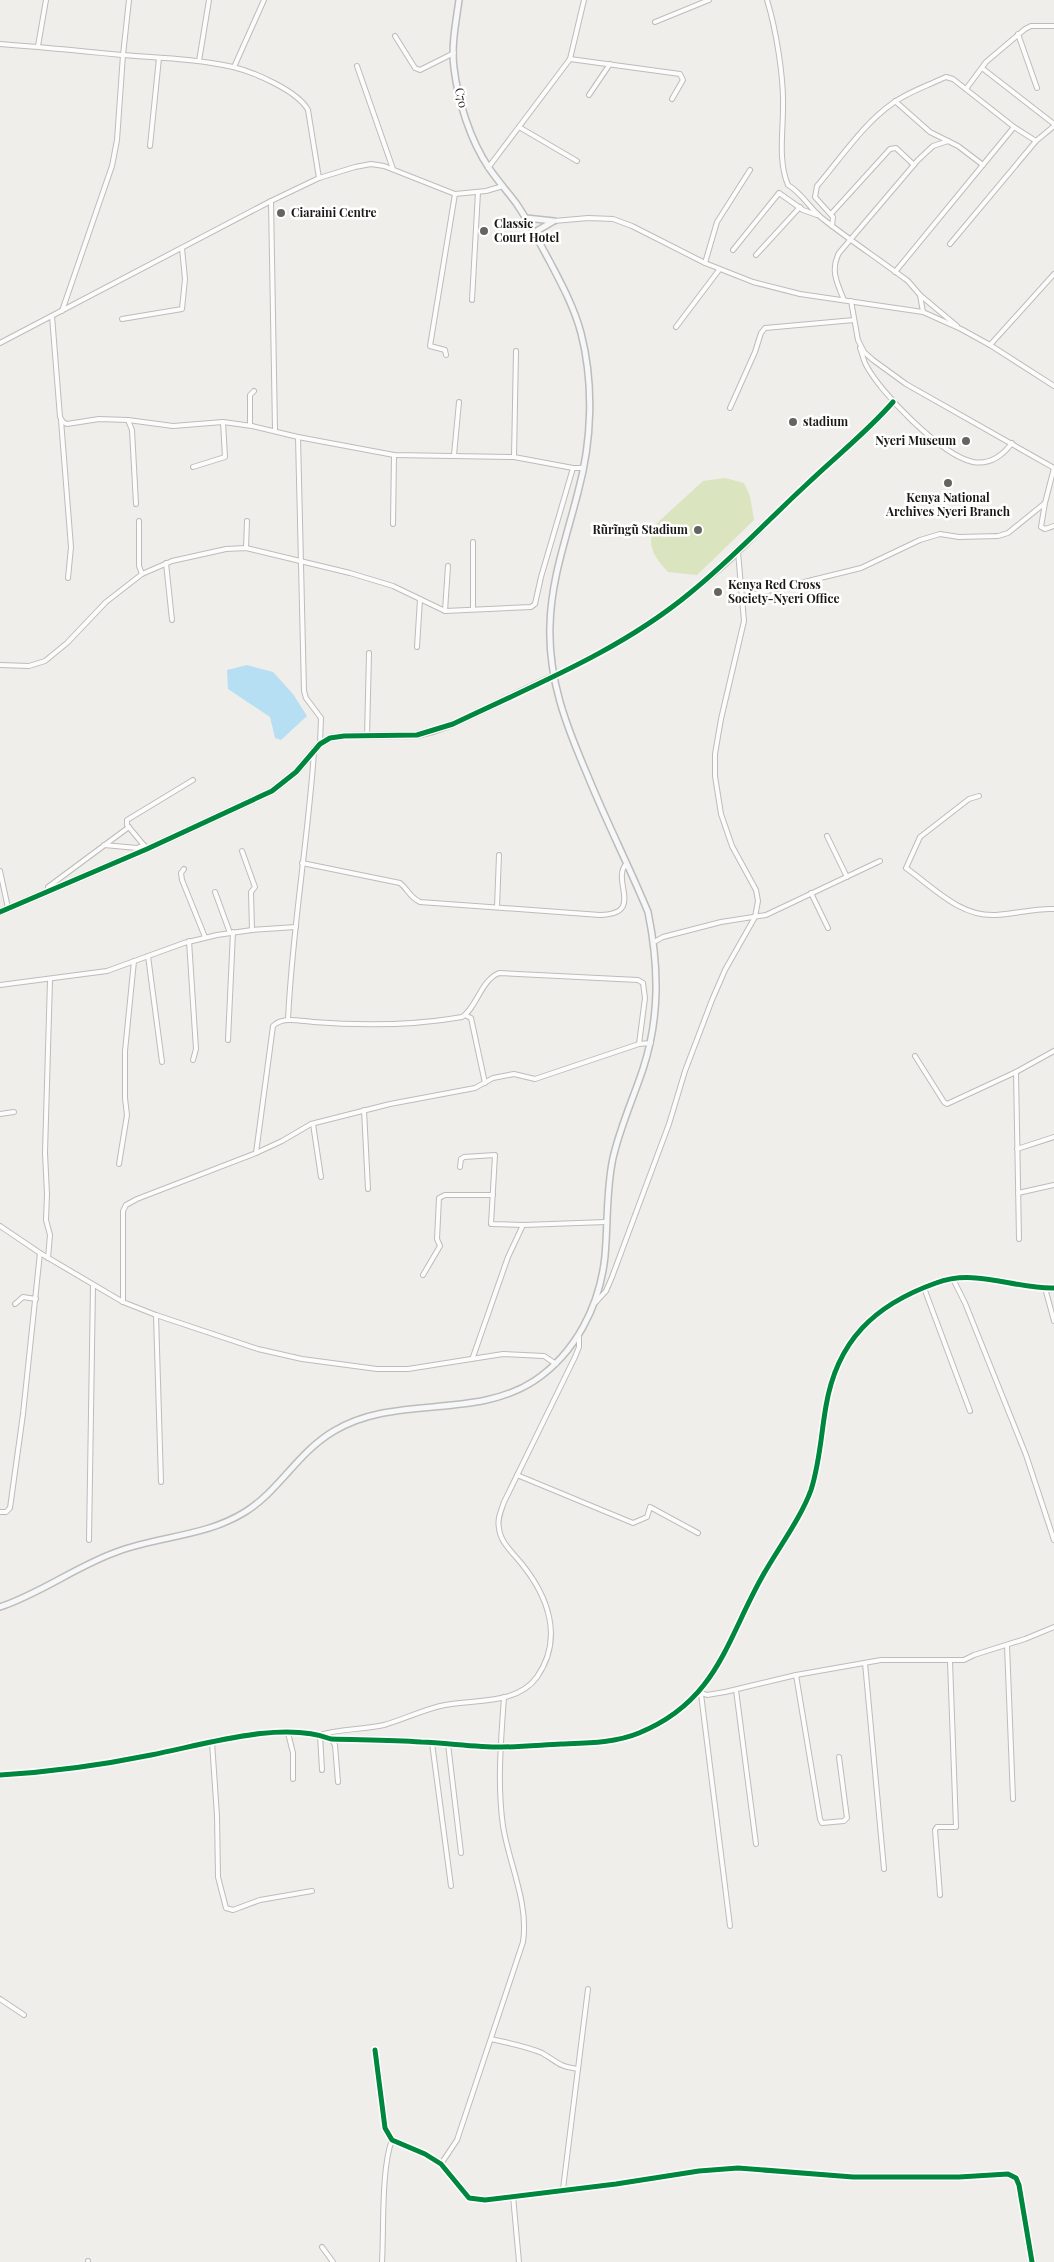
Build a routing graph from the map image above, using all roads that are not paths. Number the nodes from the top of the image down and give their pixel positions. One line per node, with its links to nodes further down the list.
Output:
1 (46, 0): 14 (street)
2 (129, 0): 16 (street)
3 (209, 0): 19 (street)
4 (264, 0): 22 (street)
5 (459, 0): 15 (main road, C70 / C70)
6 (584, 0): 18 (street)
7 (709, 0): 9 (street)
8 (768, 0): 51 (street)
9 (655, 22)
10 (1054, 26): 11 (street)
11 (1018, 34): 23 (street); 24 (street)
12 (395, 36): 15 (street)
13 (0, 44): 14 (street)
14 (38, 46): 16 (street)
15 (454, 53): 41 (main road, C70 / C70)
16 (122, 55): 17 (street); 69 (street)
17 (159, 58): 19 (street); 36 (street)
18 (570, 58): 20 (street); 30 (street)
19 (199, 61): 22 (street)
20 (610, 64): 26 (street); 27 (street)
21 (357, 66): 42 (street)
22 (234, 67): 44 (street)
23 (982, 68): 25 (street); 29 (street)
24 (1037, 88)
25 (966, 89): 28 (street); 31 (street)
26 (589, 95)
27 (672, 99)
28 (895, 101): 33 (street); 50 (street)
29 (1054, 125): 32 (street)
30 (519, 127): 38 (street); 41 (street)
31 (1014, 127): 35 (street); 40 (street)
32 (1052, 130): 35 (street)
33 (933, 134): 34 (street); 37 (street)
34 (948, 141): 37 (street); 40 (street)
35 (1036, 141): 57 (street)
36 (150, 146)
37 (933, 146): 39 (street)
38 (577, 161)
39 (914, 165): 50 (street); 56 (street)
40 (983, 165): 63 (street)
41 (488, 168): 45 (main road, C70 / C70)
42 (393, 169): 44 (street); 47 (street)
43 (750, 170): 61 (street)
44 (319, 178): 48 (street)
45 (503, 186): 46 (street); 52 (main road, C70)
46 (478, 192): 47 (street); 66 (street)
47 (455, 194): 80 (street)
48 (271, 201): 58 (street); 90 (street)
49 (800, 207): 51 (street); 59 (street); 60 (street)
50 (831, 214): 54 (street)
51 (819, 216): 54 (street)
52 (526, 218): 53 (main road); 55 (main road, C70)
53 (554, 221): 55 (main road); 61 (street)
54 (832, 226): 56 (street)
55 (534, 232): 98 (main road, C70)
56 (849, 239): 63 (street); 67 (street)
57 (950, 244)
58 (182, 248): 69 (street); 72 (street)
59 (733, 250)
60 (756, 255)
61 (705, 264): 62 (street)
62 (719, 270): 67 (street); 74 (street)
63 (895, 272): 65 (street)
64 (1054, 274): 78 (street)
65 (920, 295): 70 (street); 75 (street)
66 (472, 300)
67 (844, 300): 68 (street)
68 (851, 301): 70 (street); 73 (street)
69 (61, 312): 71 (street)
70 (923, 312): 75 (street)
71 (52, 316): 77 (street); 86 (street)
72 (122, 319)
73 (854, 320): 76 (street); 85 (street)
74 (676, 328)
75 (960, 329): 78 (street)
76 (858, 340): 84 (street); 92 (street)
77 (0, 343)
78 (990, 345): 81 (street)
79 (516, 351): 95 (street)
80 (446, 355)
81 (1054, 386)
82 (254, 392): 89 (street)
83 (459, 402): 94 (street)
84 (893, 402): 92 (street); 108 (street)
85 (730, 408)
86 (61, 420): 87 (street); 113 (street)
87 (128, 420): 88 (street); 101 (street)
88 (223, 422): 89 (street); 96 (street)
89 (250, 426): 90 (street)
90 (275, 430): 91 (street)
91 (298, 437): 93 (street); 109 (street)
92 (1012, 443): 99 (street)
93 (394, 455): 94 (street); 104 (street)
94 (454, 455): 95 (street)
95 (514, 456): 97 (street)
96 (193, 467)
97 (573, 468): 98 (street); 116 (street)
98 (584, 468): 122 (main road, C70)
99 (1054, 468): 100 (street)
100 (1045, 503): 105 (street); 114 (street)
101 (136, 504)
102 (139, 521): 112 (street)
103 (247, 521): 107 (street)
104 (393, 524)
105 (1054, 526)
106 (473, 542): 116 (street)
107 (246, 548): 109 (street); 110 (street)
108 (738, 552): 114 (street); 122 (street)
109 (301, 562): 115 (street); 124 (street)
110 (166, 563): 112 (street); 118 (street)
111 (448, 566): 117 (street)
112 (142, 574): 121 (street)
113 (68, 578)
114 (743, 597): 147 (street)
115 (420, 599): 117 (street); 119 (street)
116 (473, 609): 117 (street)
117 (445, 611)
118 (172, 620)
119 (417, 647)
120 (369, 653): 123 (street)
121 (0, 665)
122 (552, 676): 123 (main road); 136 (main road, C70)
123 (367, 737): 124 (main road)
124 (320, 744): 125 (main road)
125 (314, 752): 131 (main road); 135 (street)
126 (193, 780): 128 (street)
127 (979, 796): 145 (street)
128 (129, 827): 130 (street); 131 (street)
129 (827, 836): 139 (street)
130 (104, 845): 131 (street); 140 (street)
131 (145, 847): 140 (main road)
132 (242, 851): 150 (street)
133 (499, 855): 143 (street)
134 (880, 861): 139 (street)
135 (302, 863): 143 (street); 148 (street)
136 (626, 864): 143 (street); 154 (main road, C70)
137 (184, 869): 152 (street)
138 (0, 871): 144 (street)
139 (846, 877): 142 (street)
140 (49, 892): 144 (main road)
141 (216, 892): 151 (street)
142 (811, 893): 147 (street); 149 (street)
143 (497, 907)
144 (8, 908): 146 (main road)
145 (1054, 909)
146 (0, 912)
147 (755, 917): 154 (street); 198 (street)
148 (296, 927): 150 (street); 160 (street)
149 (828, 928)
150 (252, 930): 151 (street)
151 (231, 932): 152 (street); 161 (street)
152 (205, 937): 153 (street)
153 (189, 941): 155 (street); 166 (street)
154 (654, 942): 162 (main road, C70)
155 (148, 956): 156 (street); 167 (street)
156 (134, 961): 157 (street); 177 (street)
157 (50, 980): 158 (street); 189 (street)
158 (0, 985)
159 (465, 1015): 160 (street); 163 (street); 169 (street)
160 (288, 1020): 176 (street)
161 (228, 1040)
162 (650, 1043): 163 (street); 184 (main road, C70)
163 (639, 1044): 169 (street)
164 (1054, 1050): 168 (street)
165 (915, 1056): 168 (street)
166 (193, 1060)
167 (162, 1062)
168 (1016, 1072): 175 (street)
169 (485, 1083): 170 (street)
170 (364, 1110): 173 (street); 181 (street)
171 (14, 1112): 172 (street)
172 (0, 1114)
173 (313, 1124): 176 (street); 179 (street)
174 (1054, 1137): 175 (street)
175 (1017, 1149): 182 (street)
176 (256, 1152): 197 (street)
177 (119, 1164)
178 (460, 1167): 183 (street)
179 (321, 1177)
180 (1054, 1185): 182 (street)
181 (368, 1189)
182 (1018, 1193): 187 (street)
183 (493, 1195): 185 (street); 190 (street)
184 (606, 1222): 185 (street); 198 (main road, C70)
185 (523, 1225): 203 (street)
186 (0, 1226): 188 (street)
187 (1020, 1239)
188 (40, 1254): 189 (street); 196 (street)
189 (48, 1258): 192 (street)
190 (423, 1274)
191 (953, 1279): 193 (street); 194 (street); 211 (street)
192 (92, 1285): 197 (street); 210 (street)
193 (924, 1288): 205 (street); 219 (street)
194 (1045, 1288): 195 (street); 201 (street)
195 (1054, 1288)
196 (36, 1300): 199 (street); 208 (street)
197 (123, 1302): 200 (street)
198 (595, 1303): 202 (main road, C70)
199 (15, 1304)
200 (156, 1315): 203 (street); 207 (street)
201 (1054, 1321)
202 (579, 1334): 204 (main road, C70); 206 (street)
203 (473, 1357): 204 (street)
204 (556, 1364): 212 (main road, C70)
205 (970, 1411)
206 (517, 1476): 209 (street); 220 (street)
207 (161, 1482)
208 (0, 1512)
209 (698, 1533)
210 (88, 1540)
211 (1054, 1540)
212 (0, 1607)
213 (1054, 1627): 214 (street)
214 (1007, 1645): 215 (street); 233 (street)
215 (950, 1661): 216 (street); 239 (street)
216 (865, 1663): 217 (street); 236 (street)
217 (796, 1675): 218 (street); 228 (street)
218 (736, 1690): 219 (street); 234 (street)
219 (700, 1693): 227 (street); 240 (street)
220 (504, 1697): 222 (street); 227 (street)
221 (288, 1733): 222 (street); 224 (street); 231 (street)
222 (320, 1735): 223 (street); 229 (street)
223 (331, 1739): 225 (street); 232 (street)
224 (212, 1742): 230 (street); 238 (street)
225 (432, 1742): 226 (street); 237 (street)
226 (448, 1744): 227 (street); 235 (street)
227 (501, 1747): 244 (street)
228 (839, 1757)
229 (322, 1770)
230 (0, 1776)
231 (293, 1779)
232 (338, 1782)
233 (1013, 1798)
234 (756, 1844)
235 (461, 1853)
236 (884, 1869)
237 (450, 1886)
238 (312, 1891)
239 (940, 1895)
240 (730, 1926)
241 (588, 1989): 246 (street)
242 (0, 1999): 243 (street)
243 (24, 2015)
244 (491, 2039): 246 (street); 248 (street)
245 (375, 2050): 247 (street)
246 (578, 2069): 249 (street)
247 (392, 2140): 248 (street); 253 (street)
248 (441, 2164): 250 (street)
249 (563, 2189): 250 (street); 255 (street)
250 (513, 2196): 254 (street)
251 (322, 2247): 252 (street)
252 (333, 2262)
253 (382, 2262)
254 (519, 2262)
255 (1032, 2262)

